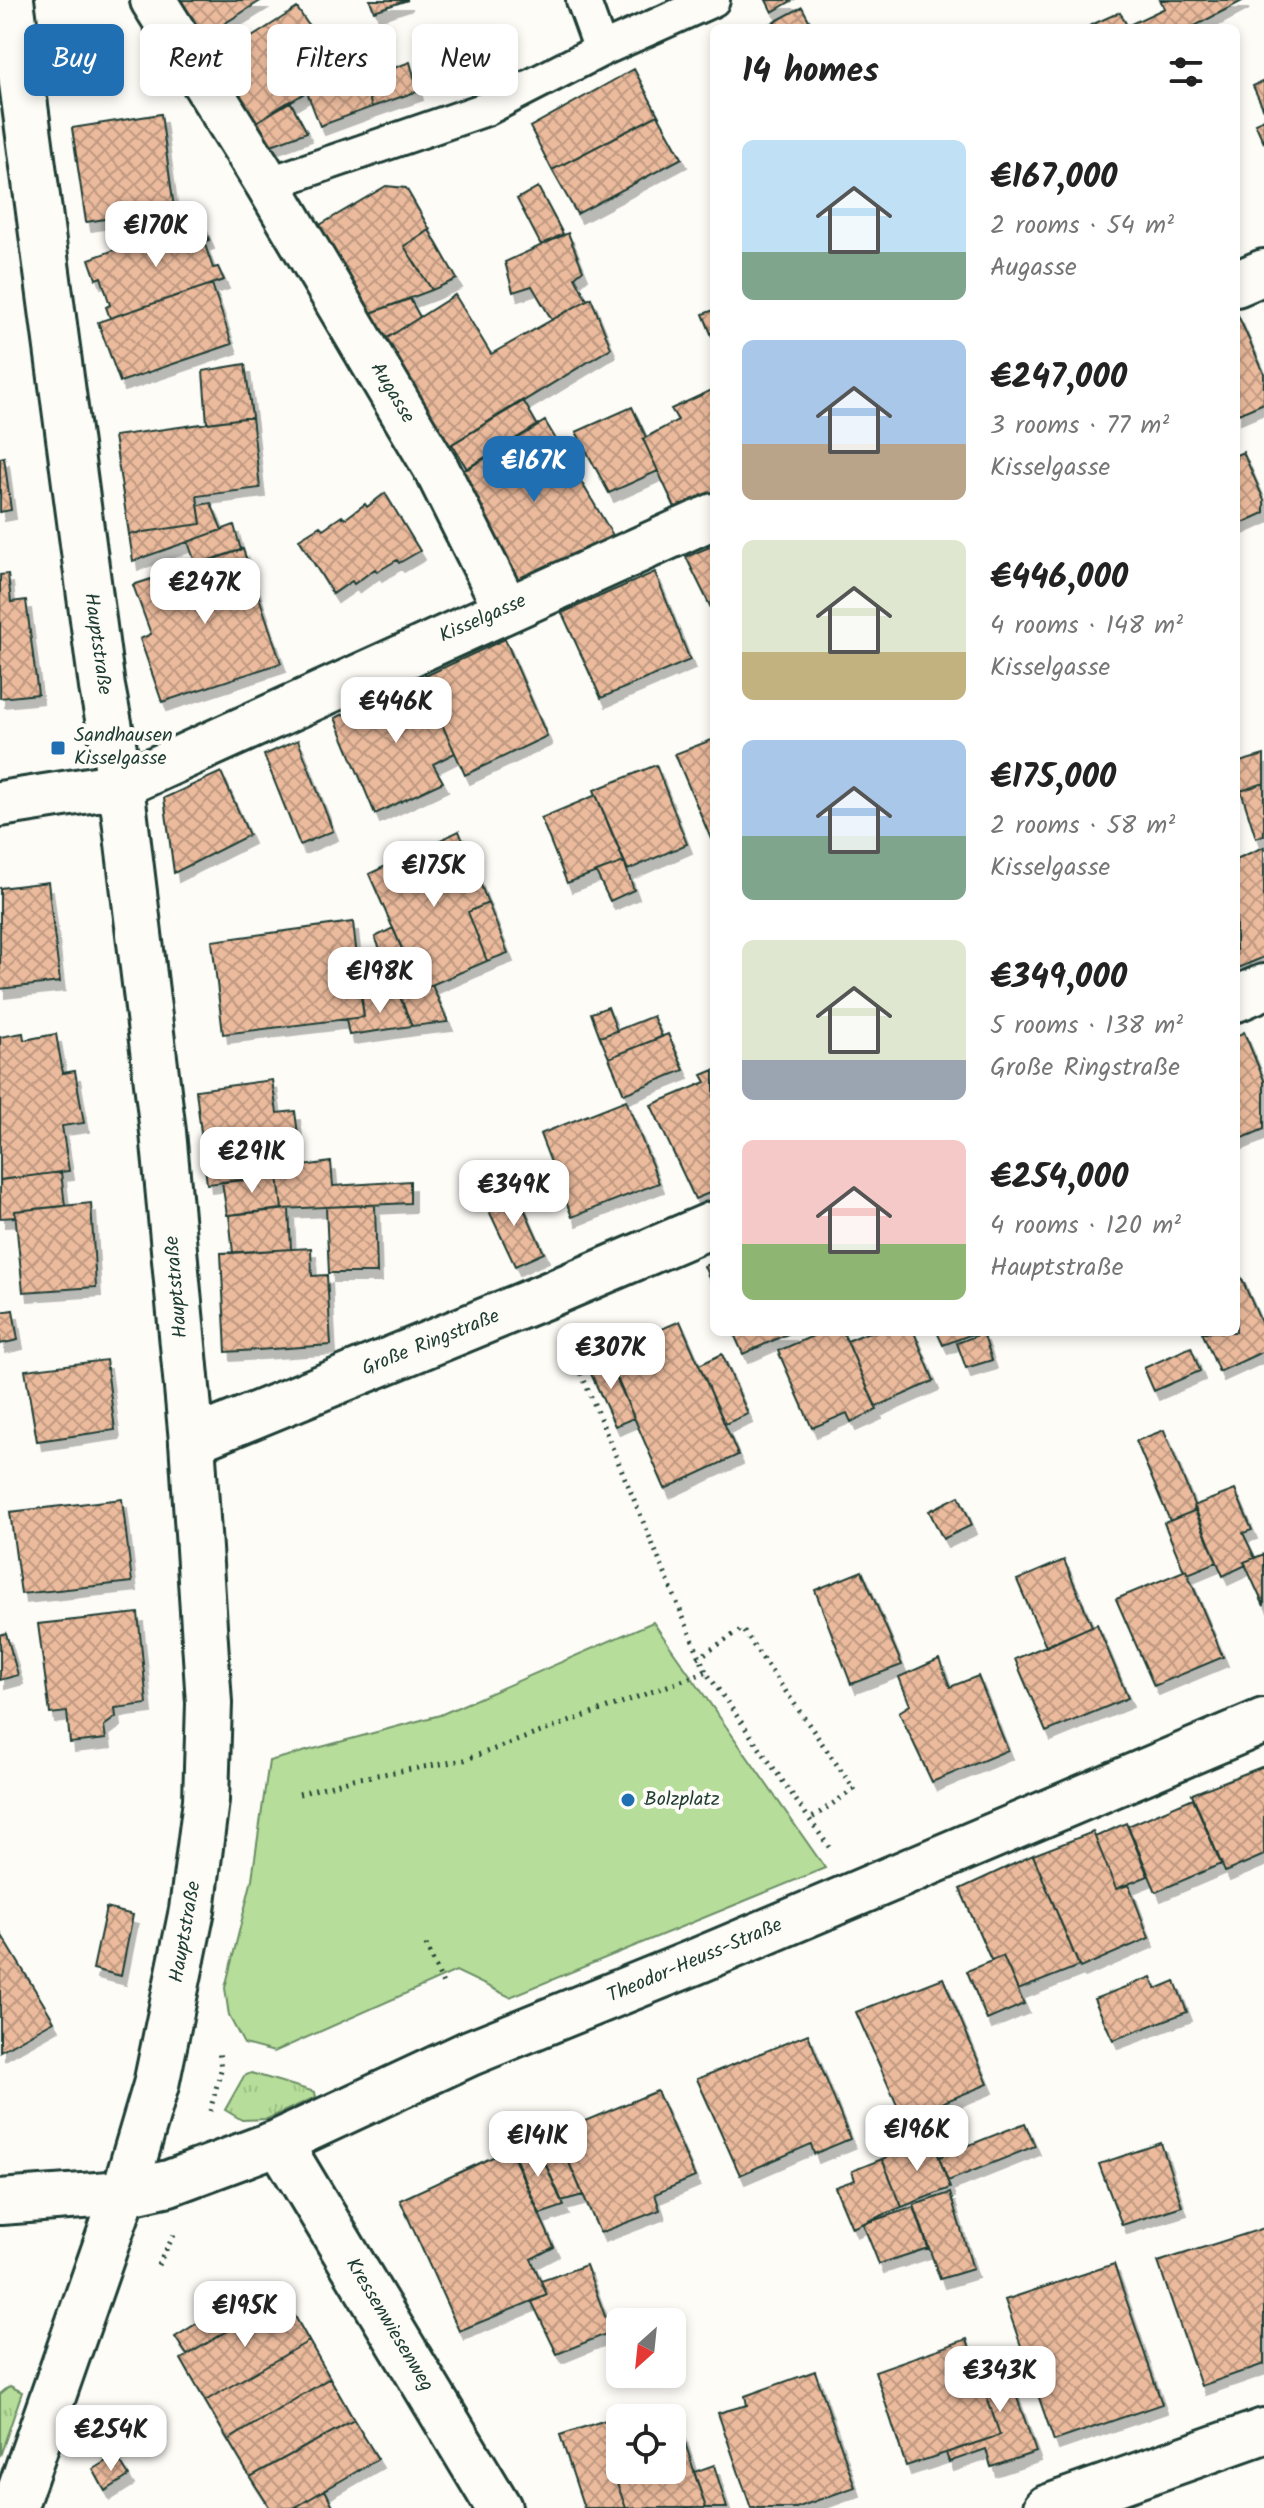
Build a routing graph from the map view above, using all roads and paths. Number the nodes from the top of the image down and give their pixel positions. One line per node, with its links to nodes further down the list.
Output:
1 (11, 0): 11 (street, Hauptstraße)
2 (153, 0): 6 (street, Augasse)
3 (583, 0): 5 (lane)
4 (713, 0): 5 (lane)
5 (601, 50): 6 (lane)
6 (268, 184): 10 (street, Augasse)
7 (1264, 272): 8 (street)
8 (1240, 282)
9 (710, 518): 10 (street, Kisselgasse)
10 (506, 608): 11 (street, Kisselgasse)
11 (121, 785): 12 (street, Kisselgasse); 17 (street, Hauptstraße)
12 (0, 804)
13 (1264, 987): 14 (street)
14 (1240, 997)
15 (710, 1226): 16 (street, Große Ringstraße)
16 (548, 1295): 17 (street, Große Ringstraße); 18 (path)
17 (192, 1441): 27 (street, Hauptstraße)
18 (698, 1658): 19 (path); 22 (path)
19 (706, 1672): 21 (path); 22 (path)
20 (1264, 1721): 23 (street, Theodor-Heuss-Straße)
21 (299, 1794)
22 (809, 1820): 23 (path)
23 (860, 1890): 26 (street, Theodor-Heuss-Straße)
24 (426, 1945): 25 (path)
25 (444, 1987)
26 (279, 2142): 27 (street, Theodor-Heuss-Straße); 31 (street, Kressenwiesenweg)
27 (124, 2193): 28 (street, Theodor-Heuss-Straße); 30 (street, Hauptstraße)
28 (0, 2202)
29 (1264, 2431): 32 (street)
30 (14, 2508)
31 (499, 2508)
32 (1046, 2508)

